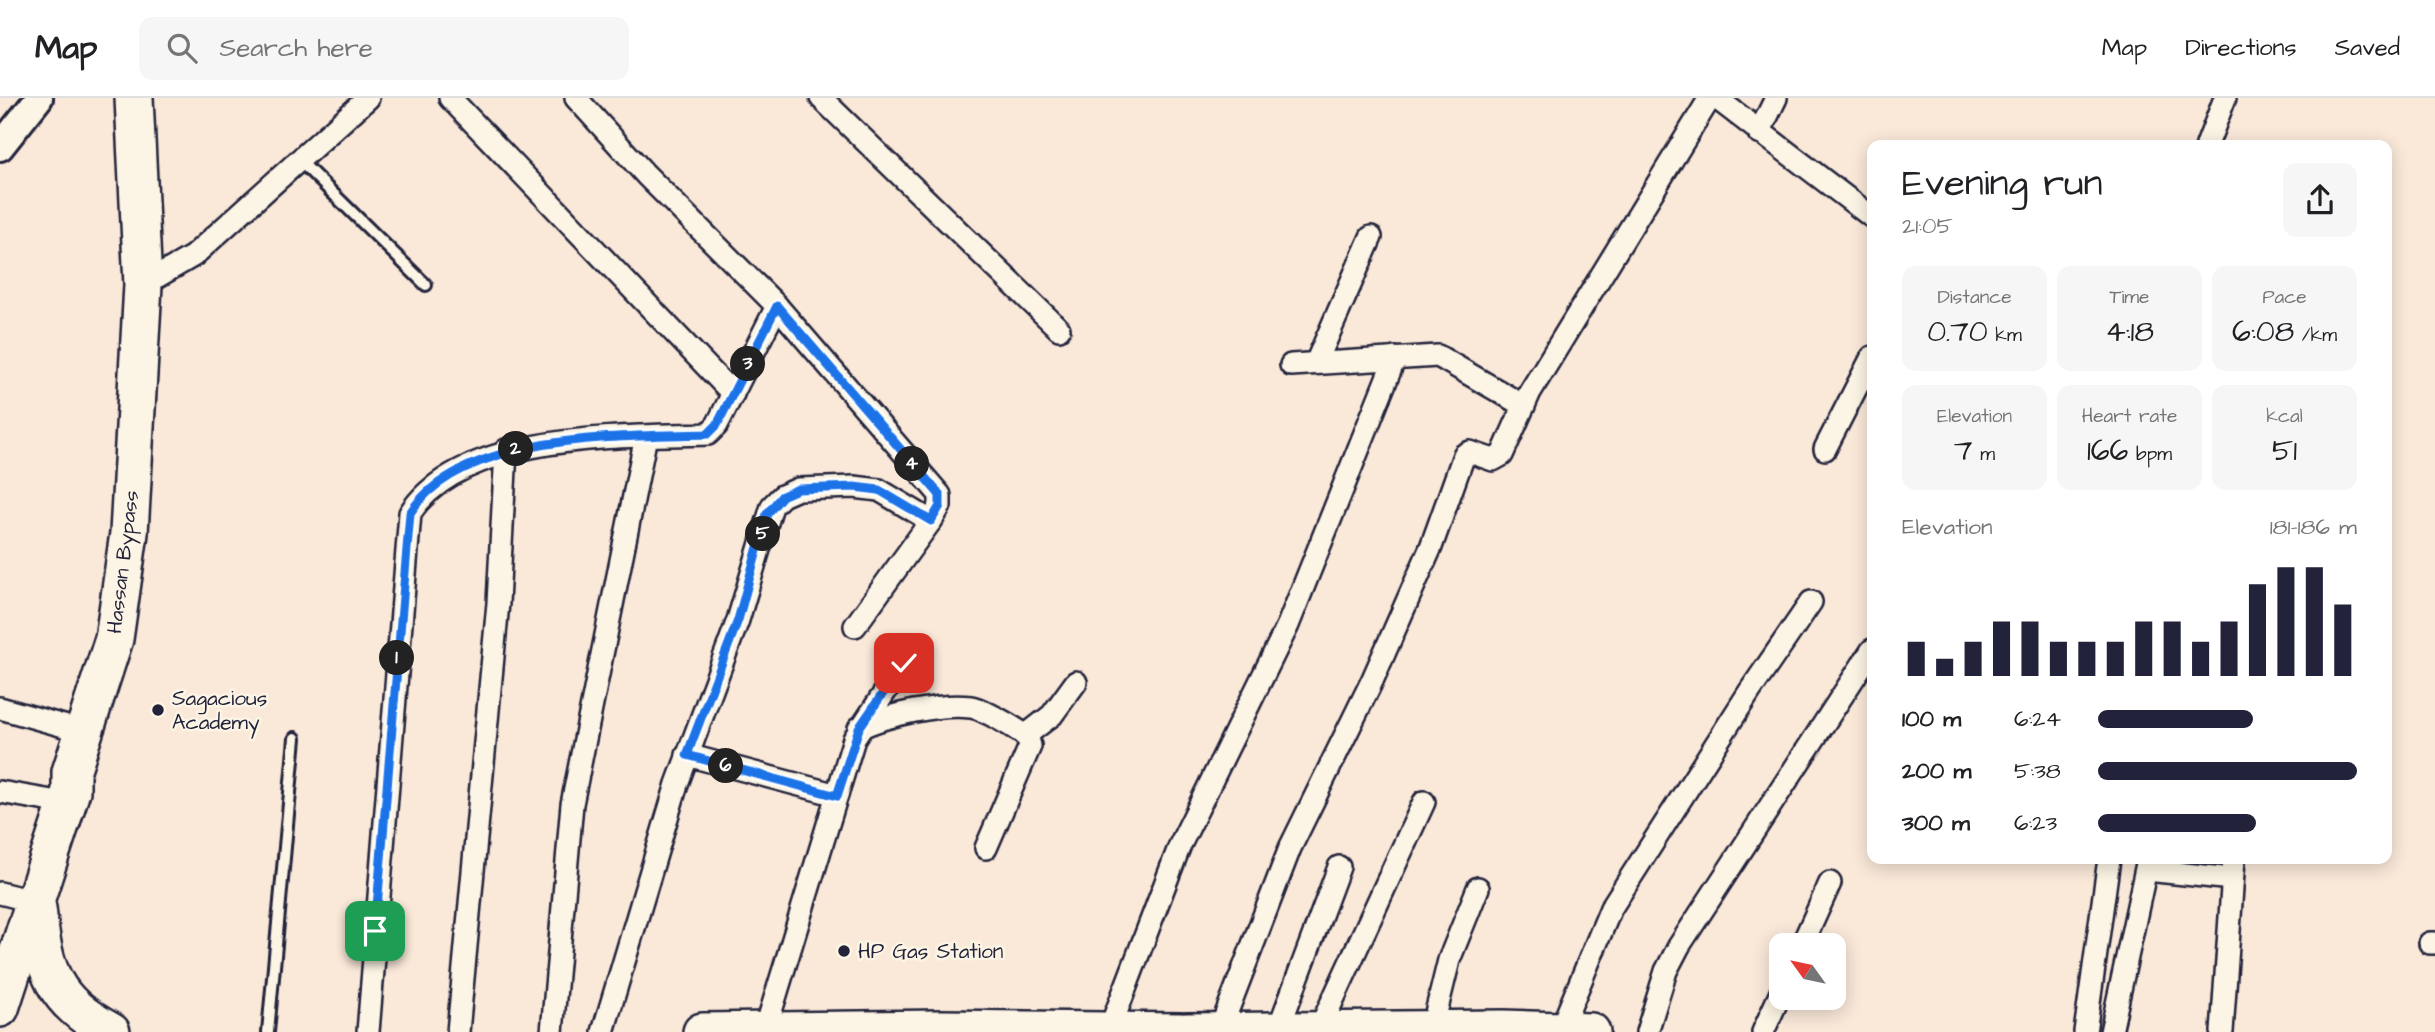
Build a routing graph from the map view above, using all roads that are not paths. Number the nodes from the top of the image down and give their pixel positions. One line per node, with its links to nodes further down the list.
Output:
1 (39, 98): 11 (street)
2 (134, 98): 17 (highway, Hassan Bypass)
3 (368, 98): 14 (street)
4 (450, 98): 25 (street)
5 (576, 98): 19 (street)
6 (821, 98): 20 (street)
7 (1710, 98): 26 (street)
8 (1716, 98): 12 (street)
9 (1776, 98): 12 (street)
10 (2225, 98): 13 (street)
11 (5, 131)
12 (1759, 133): 15 (street)
13 (2209, 140)
14 (299, 160): 17 (street); 18 (lane)
15 (1867, 213)
16 (1371, 237): 22 (street)
17 (144, 285): 38 (highway, Hassan Bypass)
18 (426, 285)
19 (777, 306): 25 (street); 30 (street)
20 (1059, 329)
21 (1395, 358): 22 (street); 26 (street); 62 (street)
22 (1316, 363): 23 (street)
23 (1291, 365)
24 (1867, 367): 28 (street)
25 (733, 394): 27 (street)
26 (1524, 406): 63 (street)
27 (646, 436): 29 (street); 69 (street)
28 (1825, 449)
29 (506, 450): 67 (street); 68 (street)
30 (931, 521): 32 (street); 41 (street)
31 (1811, 603): 64 (street)
32 (855, 626)
33 (1867, 658): 74 (street)
34 (904, 663): 37 (street)
35 (1076, 682): 39 (street)
36 (0, 708): 38 (street)
37 (859, 728): 39 (street); 44 (street)
38 (85, 732): 42 (highway, Hassan Bypass)
39 (1025, 736): 46 (street)
40 (295, 737): 66 (lane)
41 (687, 755): 44 (street); 70 (street)
42 (61, 787): 43 (street); 53 (highway, Hassan Bypass)
43 (0, 792)
44 (837, 796): 61 (street)
45 (1424, 802): 60 (street)
46 (986, 848)
47 (2108, 864): 76 (street)
48 (2147, 865): 50 (street); 77 (street)
49 (1339, 867): 59 (street)
50 (2233, 869): 78 (street)
51 (1830, 883): 54 (street)
52 (1478, 888): 58 (street)
53 (17, 894): 55 (highway); 56 (highway, Hassan Bypass); 65 (highway)
54 (1807, 933)
55 (0, 939)
56 (0, 1008)
57 (1773, 1010): 75 (street)
58 (1432, 1029): 60 (highway); 64 (highway)
59 (1278, 1030): 60 (highway); 63 (highway)
60 (1319, 1030)
61 (765, 1031): 62 (highway); 72 (highway)
62 (1109, 1031): 73 (highway)
63 (1203, 1031)
64 (1575, 1031)
65 (111, 1032)
66 (268, 1032)
67 (368, 1032)
68 (458, 1032)
69 (552, 1032)
70 (603, 1032)
71 (702, 1032): 72 (highway)
72 (713, 1032)
73 (1181, 1032)
74 (1647, 1032)
75 (1763, 1032)
76 (2085, 1032)
77 (2111, 1032)
78 (2222, 1032)

